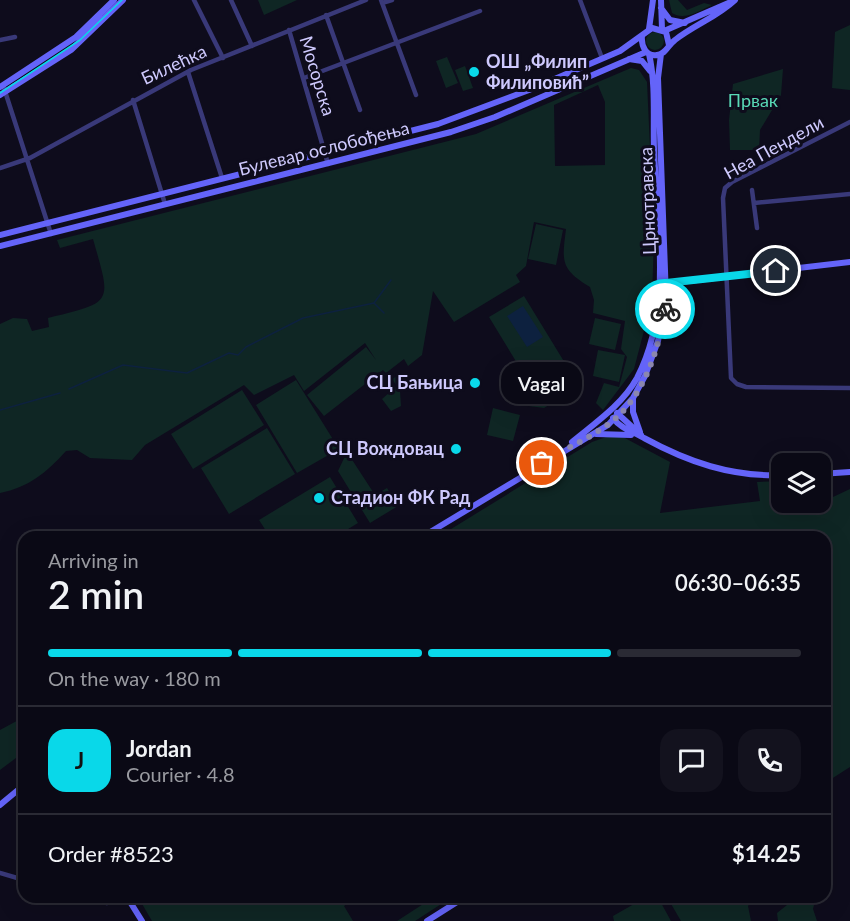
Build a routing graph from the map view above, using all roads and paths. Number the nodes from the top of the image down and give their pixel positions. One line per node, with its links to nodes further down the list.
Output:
1 (114, 0): 35 (main road)
2 (123, 0): 35 (main road)
3 (194, 0): 27 (street)
4 (231, 0): 24 (street)
5 (366, 0): 14 (street, Билећка)
6 (392, 0): 11 (street)
7 (580, 0): 28 (street)
8 (653, 0): 16 (main road)
9 (662, 0): 12 (main road)
10 (736, 0): 15 (main road); 23 (main road)
11 (381, 2): 22 (street)
12 (661, 8): 15 (main road); 18 (main road)
13 (480, 11): 22 (street)
14 (326, 15): 17 (street, Билећка); 30 (street)
15 (686, 23): 18 (main road)
16 (649, 29): 18 (main road); 19 (main road)
17 (289, 30): 24 (street, Билећка); 33 (street, Мосорска)
18 (663, 30): 23 (main road)
19 (643, 36): 25 (main road); 28 (main road, Булевар ослобођења)
20 (15, 37): 21 (street)
21 (0, 40)
22 (398, 43): 30 (street); 36 (street)
23 (669, 45): 26 (main road)
24 (252, 46): 27 (street, Билећка)
25 (648, 53): 26 (main road); 29 (main road, Булевар ослобођења); 32 (main road, Црнотравска)
26 (661, 54): 60 (main road, Црнотравска)
27 (223, 58): 31 (street, Билећка)
28 (602, 58): 34 (main road, Булевар ослобођења)
29 (626, 59): 32 (main road); 37 (main road, Булевар ослобођења)
30 (344, 63): 33 (street); 40 (street)
31 (188, 72): 38 (street, Билећка); 47 (street)
32 (651, 74): 60 (main road, Црнотравска)
33 (304, 78): 43 (street, Мосорска)
34 (541, 85): 37 (main road); 39 (main road, Булевар ослобођења)
35 (2, 90): 44 (street)
36 (416, 95)
37 (546, 96): 41 (main road, Булевар ослобођења)
38 (133, 100): 44 (street, Билећка); 49 (street)
39 (490, 105): 41 (main road); 43 (main road, Булевар ослобођења)
40 (360, 110)
41 (495, 117): 45 (main road, Булевар ослобођења)
42 (850, 122): 59 (street, Неа Пендели)
43 (325, 153): 45 (street, Мосорска); 47 (main road, Булевар ослобођења)
44 (27, 160): 46 (street, Билећка); 53 (street)
45 (328, 164): 52 (main road, Булевар ослобођења)
46 (0, 168)
47 (222, 178): 49 (main road, Булевар ослобођења)
48 (752, 190): 51 (street)
49 (162, 194): 52 (street); 53 (main road, Булевар ослобођења)
50 (850, 194): 51 (street)
51 (754, 203): 54 (street)
52 (165, 204): 55 (main road, Булевар ослобођења)
53 (48, 223): 55 (street); 56 (main road, Булевар ослобођења)
54 (756, 228)
55 (51, 234): 57 (main road, Булевар ослобођења)
56 (0, 235)
57 (0, 246)
58 (850, 262): 59 (main road)
59 (725, 277): 60 (main road); 61 (street)
60 (663, 284): 62 (main road, Црнотравска); 63 (main road, Црнотравска)
61 (850, 388)
62 (633, 398): 64 (main road, Црнотравска); 66 (main road)
63 (611, 410): 64 (main road); 67 (main road, Црнотравска)
64 (617, 417): 65 (main road, Црнотравска); 66 (main road)
65 (590, 436): 66 (main road); 67 (main road, Црнотравска)
66 (643, 437): 70 (main road)
67 (564, 449): 71 (main road, Црнотравска)
68 (850, 472): 69 (main road)
69 (831, 473)
70 (771, 475)
71 (434, 530)
72 (18, 790): 73 (main road)
73 (0, 805)
74 (0, 873): 75 (street)
75 (18, 878)
76 (131, 903): 78 (main road)
77 (456, 903): 79 (main road)
78 (142, 921)
79 (427, 921)

